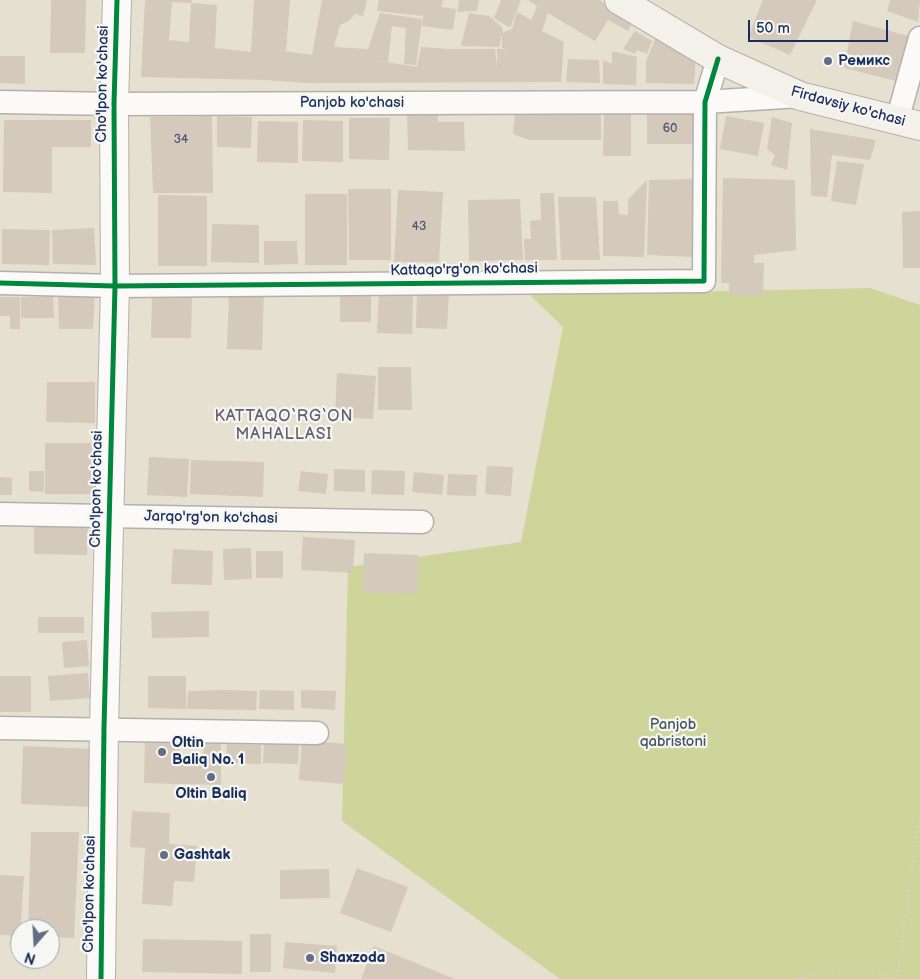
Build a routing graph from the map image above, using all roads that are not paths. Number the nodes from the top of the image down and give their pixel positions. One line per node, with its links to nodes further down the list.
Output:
1 (117, 0): 8 (street, Cho'lpon ko'chasi)
2 (619, 0): 4 (main road, Firdavsiy ko'chasi)
3 (920, 38): 9 (street)
4 (718, 59): 5 (main road, Firdavsiy ko'chasi); 7 (street, Kattaqo'rg'on ko'chasi)
5 (800, 96): 7 (street, Panjob ko'chasi); 9 (main road, Firdavsiy ko'chasi)
6 (0, 102): 8 (street, Panjob ko'chasi)
7 (705, 102): 8 (street, Panjob ko'chasi); 11 (street, Kattaqo'rg'on ko'chasi)
8 (114, 104): 11 (street, Cho'lpon ko'chasi)
9 (909, 123)
10 (0, 283): 11 (street, Kattaqo'rg'on ko'chasi)
11 (115, 286): 13 (street, Cho'lpon ko'chasi)
12 (0, 514): 13 (street, Jarqo'rg'on ko'chasi)
13 (109, 516): 14 (street, Jarqo'rg'on ko'chasi); 16 (street, Cho'lpon ko'chasi)
14 (422, 522)
15 (0, 728): 16 (street)
16 (104, 728): 17 (street); 18 (street, Cho'lpon ko'chasi)
17 (317, 733)
18 (101, 979)

